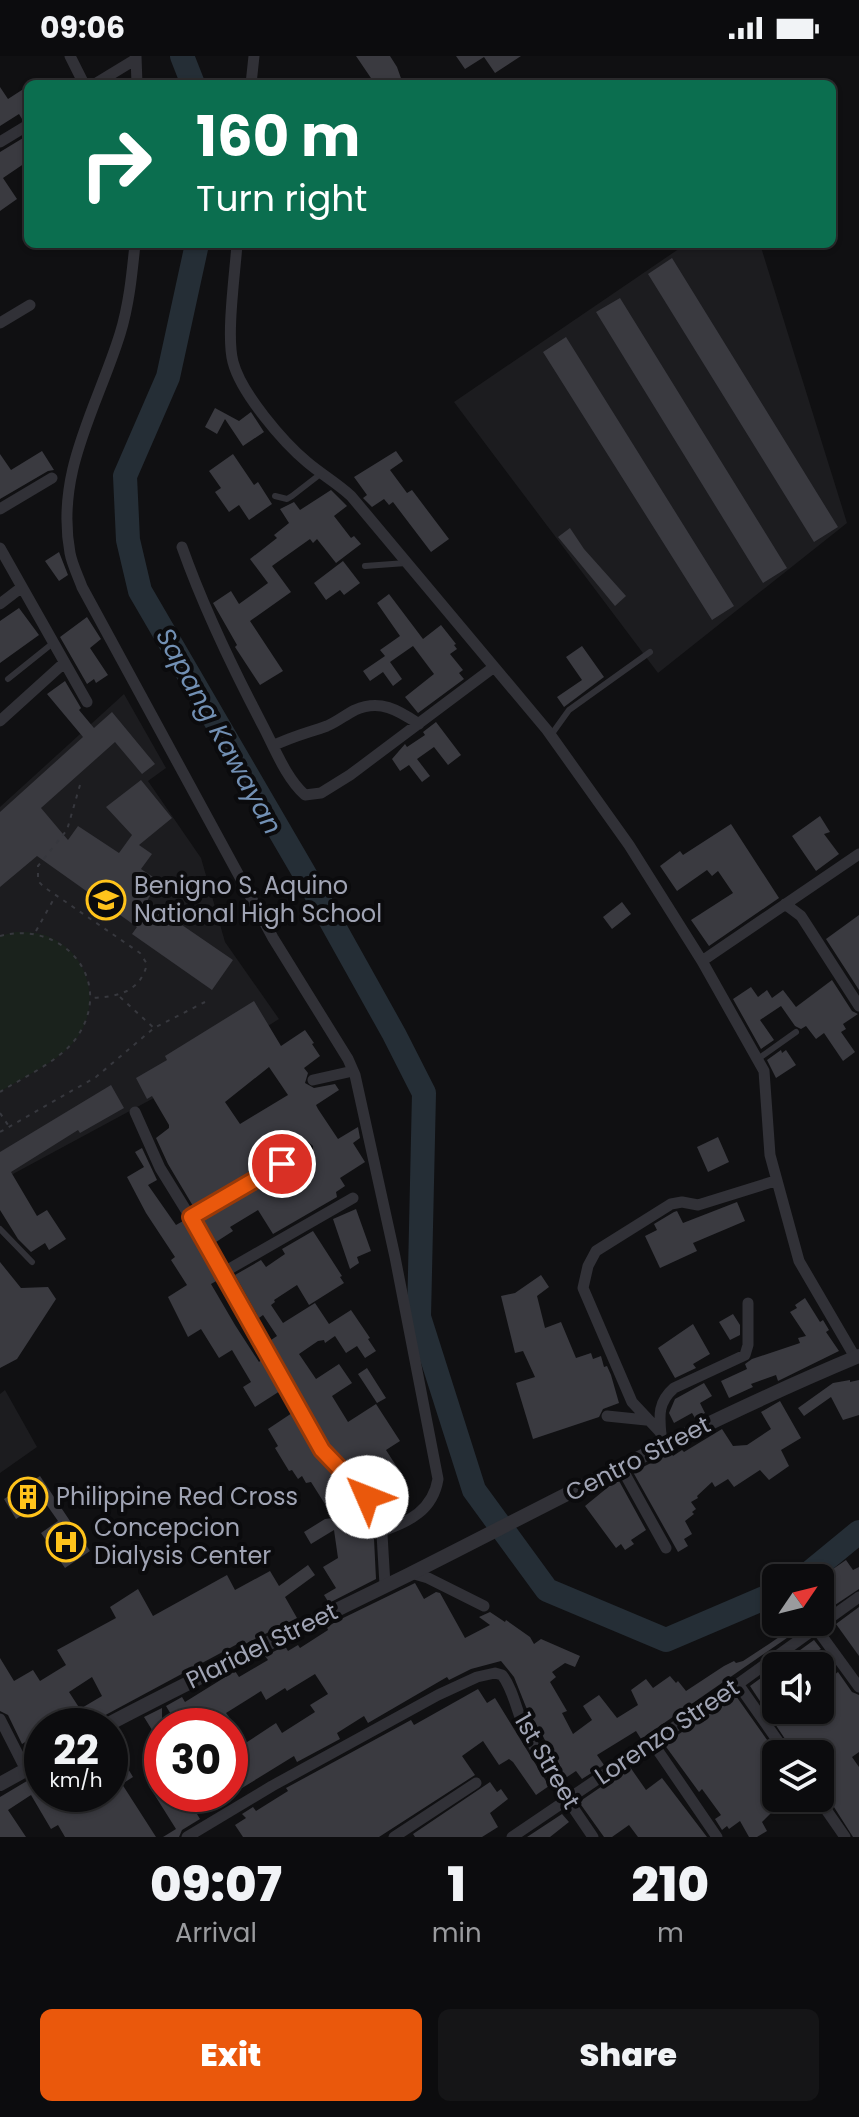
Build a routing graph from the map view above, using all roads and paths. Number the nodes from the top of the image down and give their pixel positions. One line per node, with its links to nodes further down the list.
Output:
1 (70, 56): 4 (street)
2 (254, 56): 7 (street)
3 (136, 57): 5 (street); 6 (street)
4 (82, 80)
5 (101, 80)
6 (137, 80)
7 (251, 80)
8 (24, 127): 9 (street)
9 (0, 142)
10 (134, 248): 48 (street)
11 (237, 248): 14 (street)
12 (30, 305): 13 (street)
13 (0, 323)
14 (323, 472): 16 (lane); 20 (street)
15 (52, 478): 17 (street)
16 (275, 496)
17 (0, 509)
18 (182, 547): 33 (street)
19 (0, 548): 22 (street)
20 (406, 563): 21 (lane); 27 (street)
21 (365, 566)
22 (22, 587): 23 (street); 24 (street)
23 (0, 604)
24 (53, 643): 26 (street); 28 (lane)
25 (650, 652): 32 (lane)
26 (64, 663): 29 (street); 30 (street)
27 (494, 667): 31 (street); 32 (street)
28 (8, 679)
29 (87, 702)
30 (0, 721)
31 (419, 724): 33 (street); 33 (street)
32 (551, 735): 40 (street)
33 (273, 746)
34 (80, 785): 36 (path)
35 (859, 854): 37 (street)
36 (56, 895): 38 (path); 41 (path)
37 (785, 904): 40 (street); 44 (street)
38 (35, 932): 39 (path); 42 (path)
39 (0, 936)
40 (702, 961): 47 (street)
41 (119, 997): 42 (path); 45 (path)
42 (90, 998): 50 (path)
43 (205, 1002): 45 (path)
44 (859, 1006)
45 (154, 1028): 53 (path)
46 (796, 1032): 47 (lane)
47 (758, 1059): 56 (street)
48 (353, 1071): 49 (street); 68 (street)
49 (313, 1080)
50 (0, 1092)
51 (135, 1112): 58 (street)
52 (0, 1113): 53 (path)
53 (9, 1127): 54 (path)
54 (0, 1132)
55 (305, 1150): 58 (street)
56 (775, 1181): 63 (street); 65 (street)
57 (353, 1198): 61 (street)
58 (191, 1217): 61 (street)
59 (0, 1229): 60 (lane)
60 (32, 1262)
61 (224, 1272): 68 (street)
62 (748, 1303): 66 (street)
63 (857, 1357): 66 (street, Centro Street)
64 (607, 1416): 65 (street)
65 (647, 1420): 66 (street)
66 (662, 1439): 67 (street, Centro Street)
67 (621, 1467): 69 (street); 70 (street, Centro Street)
68 (382, 1531): 71 (street)
69 (666, 1548)
70 (415, 1570): 71 (street, Plaridel Street); 73 (street)
71 (385, 1585): 79 (street, Plaridel Street)
72 (859, 1597): 74 (street, Lorenzo Street)
73 (484, 1606)
74 (834, 1615)
75 (805, 1636): 77 (street, Lorenzo Street)
76 (822, 1636): 78 (street)
77 (738, 1684): 81 (street); 82 (street, Lorenzo Street)
78 (859, 1687)
79 (128, 1714)
80 (0, 1719): 83 (street)
81 (777, 1740)
82 (652, 1742): 87 (street, Lorenzo Street); 93 (street)
83 (24, 1766)
84 (24, 1771): 86 (street)
85 (476, 1783): 90 (street)
86 (0, 1784)
87 (567, 1799): 89 (street, 1st Street); 91 (street, Lorenzo Street); 92 (street, 1st Street)
88 (828, 1812): 94 (street)
89 (187, 1837)
90 (394, 1837)
91 (512, 1837)
92 (593, 1837)
93 (717, 1837)
94 (845, 1837)

